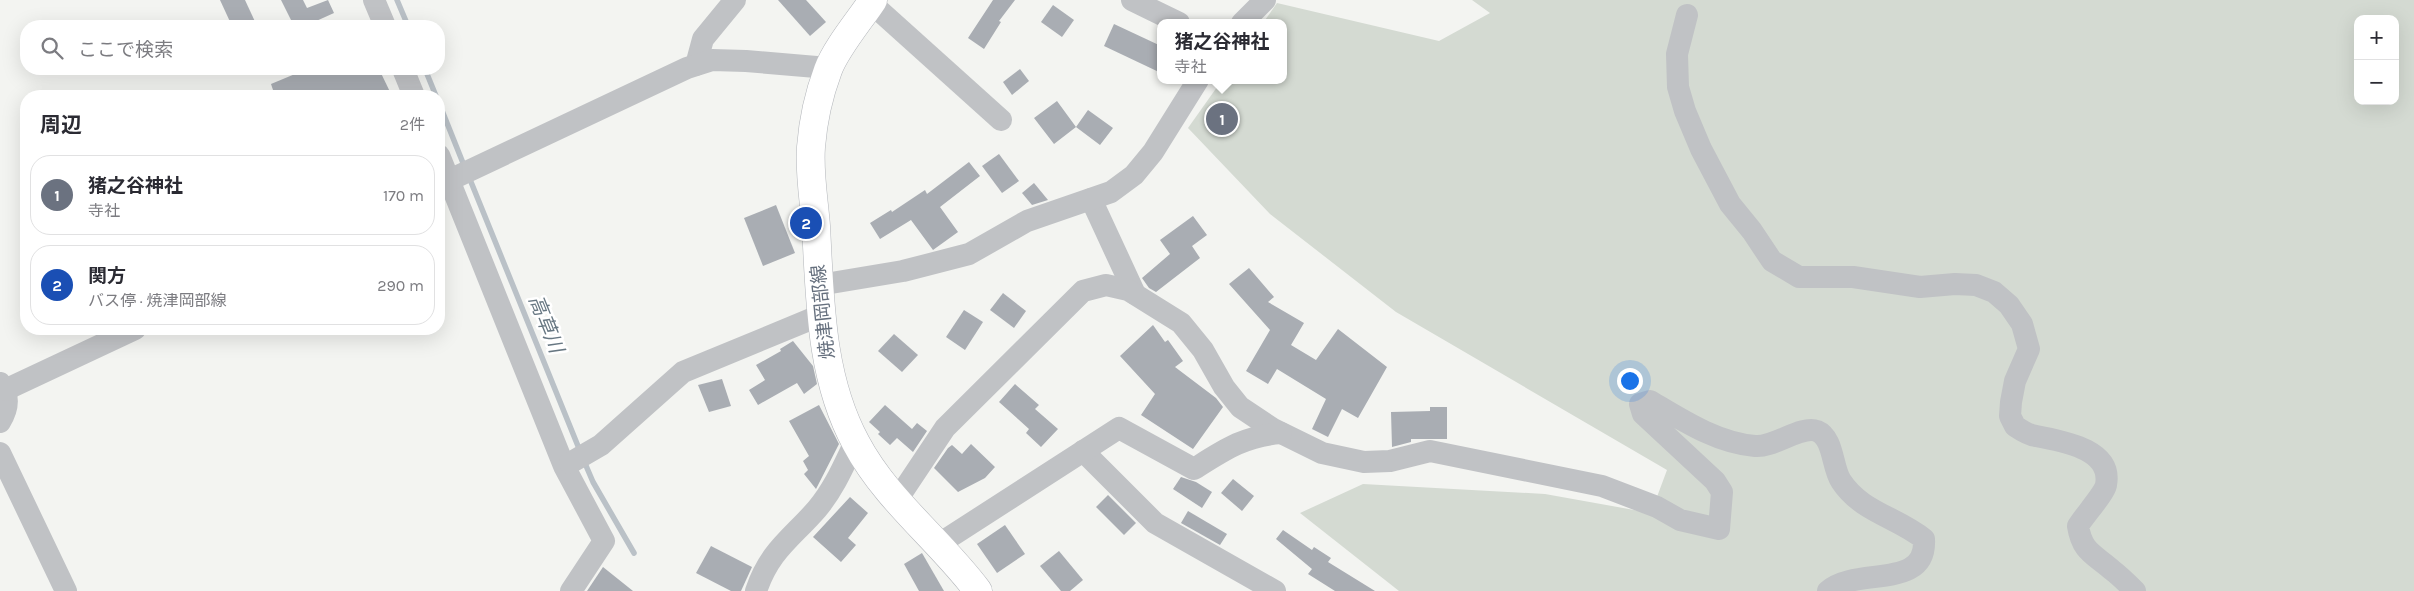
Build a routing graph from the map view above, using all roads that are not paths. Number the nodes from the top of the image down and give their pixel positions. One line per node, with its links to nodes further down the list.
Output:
1 (374, 0): 9 (street)
2 (735, 0): 10 (street)
3 (1132, 0): 7 (street)
4 (1265, 0): 8 (street)
5 (872, 1): 11 (main road, 焼津岡部線); 15 (street)
6 (1687, 15): 37 (street)
7 (1171, 19)
8 (1246, 19)
9 (382, 20)
10 (696, 66): 11 (street); 16 (street)
11 (828, 68): 18 (main road, 焼津岡部線)
12 (405, 75): 14 (street)
13 (1196, 84): 17 (street)
14 (412, 90)
15 (1001, 120)
16 (447, 181): 32 (street)
17 (1091, 199): 18 (street); 19 (street)
18 (819, 285): 20 (main road, 焼津岡部線)
19 (1135, 294): 24 (street); 29 (street)
20 (821, 315): 25 (main road, 焼津岡部線); 28 (street)
21 (121, 335): 22 (street)
22 (2, 387): 23 (street)
23 (0, 422)
24 (1281, 433): 26 (street); 36 (street)
25 (855, 442): 29 (main road, 焼津岡部線); 33 (street)
26 (1083, 450): 30 (street); 35 (street)
27 (0, 453): 31 (street)
28 (570, 463)
29 (897, 500): 30 (main road, 焼津岡部線)
30 (940, 544): 34 (main road, 焼津岡部線)
31 (66, 591)
32 (571, 591)
33 (756, 591)
34 (978, 591)
35 (1275, 591)
36 (1828, 591)
37 (2135, 591)

